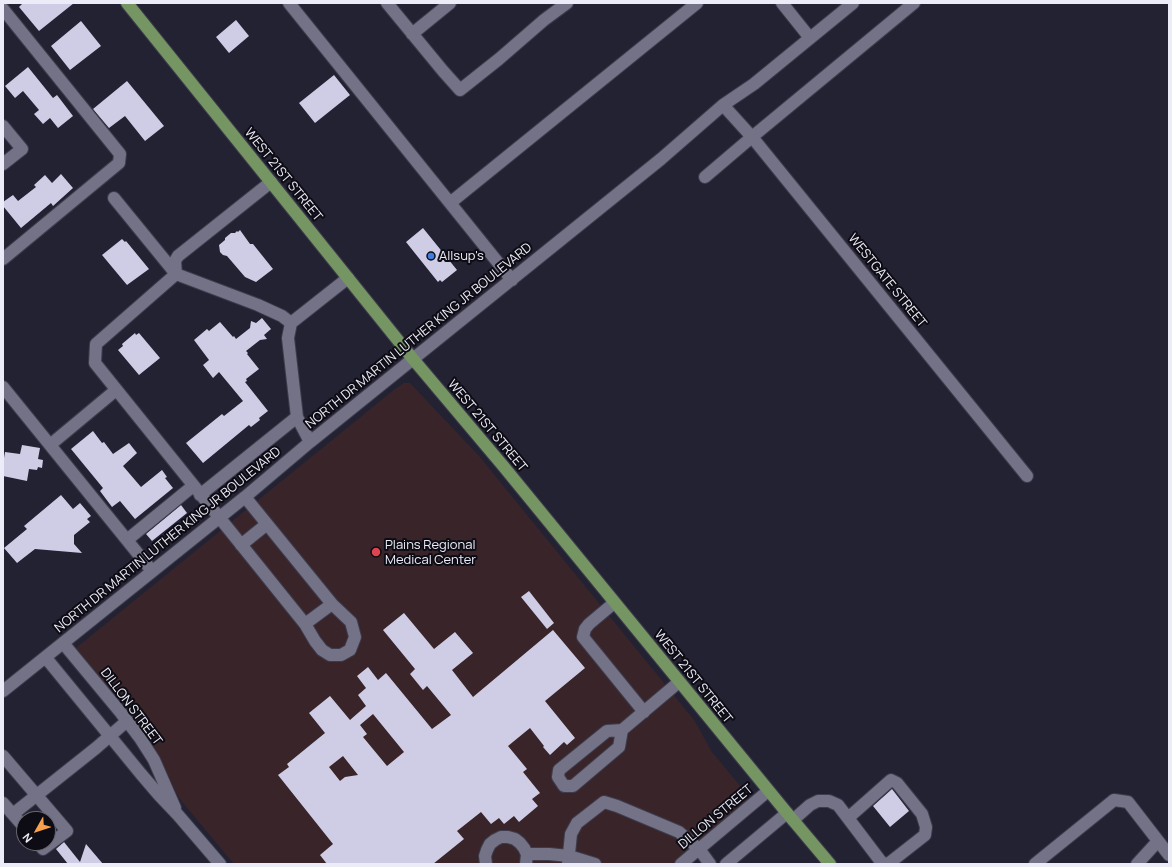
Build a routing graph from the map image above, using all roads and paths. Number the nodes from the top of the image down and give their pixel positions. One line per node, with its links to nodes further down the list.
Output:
1 (127, 3): 18 (main road, WEST 21ST STREET)
2 (289, 3): 20 (street)
3 (387, 3): 11 (street)
4 (450, 3): 11 (street)
5 (567, 3): 11 (street)
6 (697, 3): 20 (street)
7 (782, 3): 12 (street)
8 (853, 3): 12 (street, NORTH DR MARTIN LUTHER KING JR BOULEVARD)
9 (914, 3): 15 (street)
10 (3, 9): 21 (street)
11 (412, 34)
12 (810, 38): 13 (street, NORTH DR MARTIN LUTHER KING JR BOULEVARD)
13 (723, 105): 15 (street, WESTGATE STREET); 24 (street, NORTH DR MARTIN LUTHER KING JR BOULEVARD)
14 (3, 126): 16 (street)
15 (752, 137): 17 (street); 32 (street, WESTGATE STREET)
16 (3, 164)
17 (705, 177)
18 (271, 182): 22 (street); 23 (main road, WEST 21ST STREET)
19 (114, 198): 22 (street)
20 (450, 203): 24 (street)
21 (3, 259)
22 (176, 274): 25 (street); 28 (street)
23 (348, 278): 25 (street); 26 (main road, WEST 21ST STREET)
24 (512, 280): 26 (street, NORTH DR MARTIN LUTHER KING JR BOULEVARD)
25 (290, 323): 29 (street)
26 (413, 359): 30 (street, NORTH DR MARTIN LUTHER KING JR BOULEVARD); 40 (main road, WEST 21ST STREET)
27 (3, 388): 31 (street)
28 (116, 390): 31 (street); 33 (street)
29 (297, 417): 30 (street); 33 (street)
30 (310, 442): 34 (street, NORTH DR MARTIN LUTHER KING JR BOULEVARD)
31 (50, 445): 37 (street)
32 (1027, 476)
33 (197, 490): 35 (street); 37 (street)
34 (245, 496): 35 (street, NORTH DR MARTIN LUTHER KING JR BOULEVARD); 36 (street)
35 (219, 518): 38 (street); 39 (street, NORTH DR MARTIN LUTHER KING JR BOULEVARD)
36 (267, 524): 38 (street); 41 (street)
37 (127, 540): 39 (street)
38 (241, 545): 42 (street)
39 (152, 572): 43 (street, NORTH DR MARTIN LUTHER KING JR BOULEVARD)
40 (614, 603): 45 (main road, WEST 21ST STREET); 47 (street)
41 (332, 604): 42 (street); 42 (street)
42 (305, 624)
43 (63, 643): 44 (street, NORTH DR MARTIN LUTHER KING JR BOULEVARD); 48 (street, DILLON STREET)
44 (46, 658): 46 (street, NORTH DR MARTIN LUTHER KING JR BOULEVARD); 50 (street, DILLON STREET)
45 (679, 682): 47 (street); 52 (main road, WEST 21ST STREET)
46 (3, 691)
47 (644, 712): 49 (street)
48 (127, 721): 50 (street); 57 (street, DILLON STREET)
49 (622, 730): 49 (street)
50 (110, 736): 53 (street); 57 (street, DILLON STREET)
51 (3, 756): 53 (street)
52 (768, 791): 58 (main road, WEST 21ST STREET); 64 (street, DILLON STREET)
53 (37, 795): 55 (street); 56 (street)
54 (3, 803): 56 (street)
55 (50, 811)
56 (13, 814): 59 (street)
57 (178, 815): 68 (street, DILLON STREET)
58 (790, 817): 61 (street); 73 (street); 74 (main road, WEST 21ST STREET)
59 (16, 818)
60 (56, 818): 62 (street)
61 (848, 818): 61 (street)
62 (56, 839)
63 (1158, 841): 65 (street); 75 (street); 76 (street)
64 (699, 849): 67 (street); 71 (street, DILLON STREET); 72 (street)
65 (1169, 855)
66 (526, 859): 67 (street); 69 (street)
67 (569, 860): 70 (street)
68 (220, 864)
69 (486, 864)
70 (595, 864)
71 (681, 864)
72 (710, 864)
73 (726, 864)
74 (830, 864)
75 (1035, 864)
76 (1136, 864)

